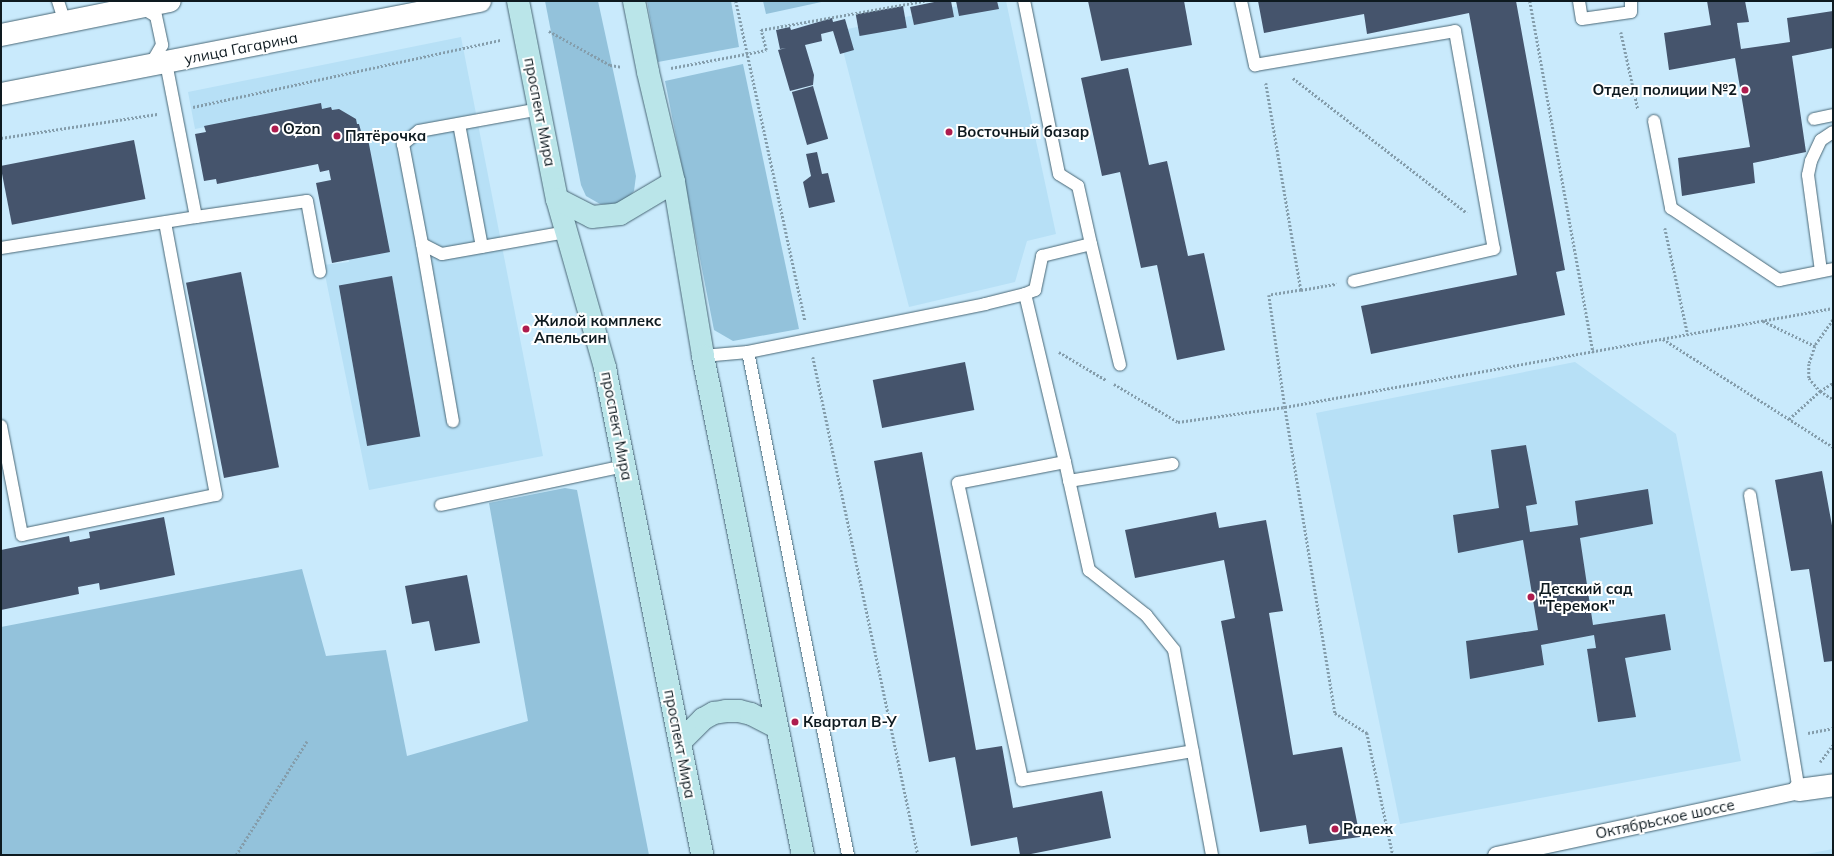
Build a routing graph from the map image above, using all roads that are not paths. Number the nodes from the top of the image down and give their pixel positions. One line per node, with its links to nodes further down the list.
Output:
1 (58, 1): 11 (lane)
2 (170, 1): 10 (street)
3 (480, 1): 13 (street, улица Гагарина)
4 (518, 1): 15 (main road, проспект Мира)
5 (634, 1): 21 (main road)
6 (1024, 1): 27 (lane)
7 (1241, 1): 32 (lane)
8 (1579, 1): 9 (lane)
9 (1631, 1)
10 (140, 7): 11 (street); 13 (lane)
11 (65, 23): 12 (street)
12 (1, 35)
13 (158, 64): 14 (street, улица Гагарина); 23 (lane)
14 (1, 94)
15 (540, 109): 19 (lane); 22 (main road, проспект Мира)
16 (1833, 115): 17 (lane)
17 (1814, 119)
18 (1654, 121): 30 (lane)
19 (459, 124): 26 (lane); 28 (lane)
20 (1833, 132): 30 (lane)
21 (674, 182): 22 (main road); 35 (main road)
22 (557, 199): 25 (main road, проспект Мира)
23 (196, 217): 24 (lane); 31 (lane)
24 (165, 223): 29 (lane); 38 (lane)
25 (567, 232): 28 (lane); 41 (main road, проспект Мира)
26 (422, 244): 28 (lane); 37 (lane)
27 (1091, 244): 33 (lane); 36 (lane)
28 (482, 247)
29 (1, 248)
30 (1827, 270)
31 (320, 272)
32 (1354, 280)
33 (1025, 294): 34 (lane); 39 (lane)
34 (748, 352): 35 (lane); 52 (lane)
35 (703, 356): 45 (main road)
36 (1120, 365)
37 (453, 421)
38 (1, 426)
39 (1065, 462): 42 (lane); 47 (lane)
40 (1173, 464): 42 (lane)
41 (625, 466): 44 (lane); 46 (main road, проспект Мира)
42 (1069, 481): 47 (lane)
43 (1750, 495): 49 (lane)
44 (441, 505)
45 (777, 727): 46 (main road); 51 (main road)
46 (680, 742): 50 (main road, проспект Мира)
47 (1193, 751): 53 (lane)
48 (1833, 785): 49 (street, Октябрьское шоссе)
49 (1799, 790): 54 (street, Октябрьское шоссе)
50 (702, 855)
51 (803, 855)
52 (848, 855)
53 (1212, 855)
54 (1496, 855)

